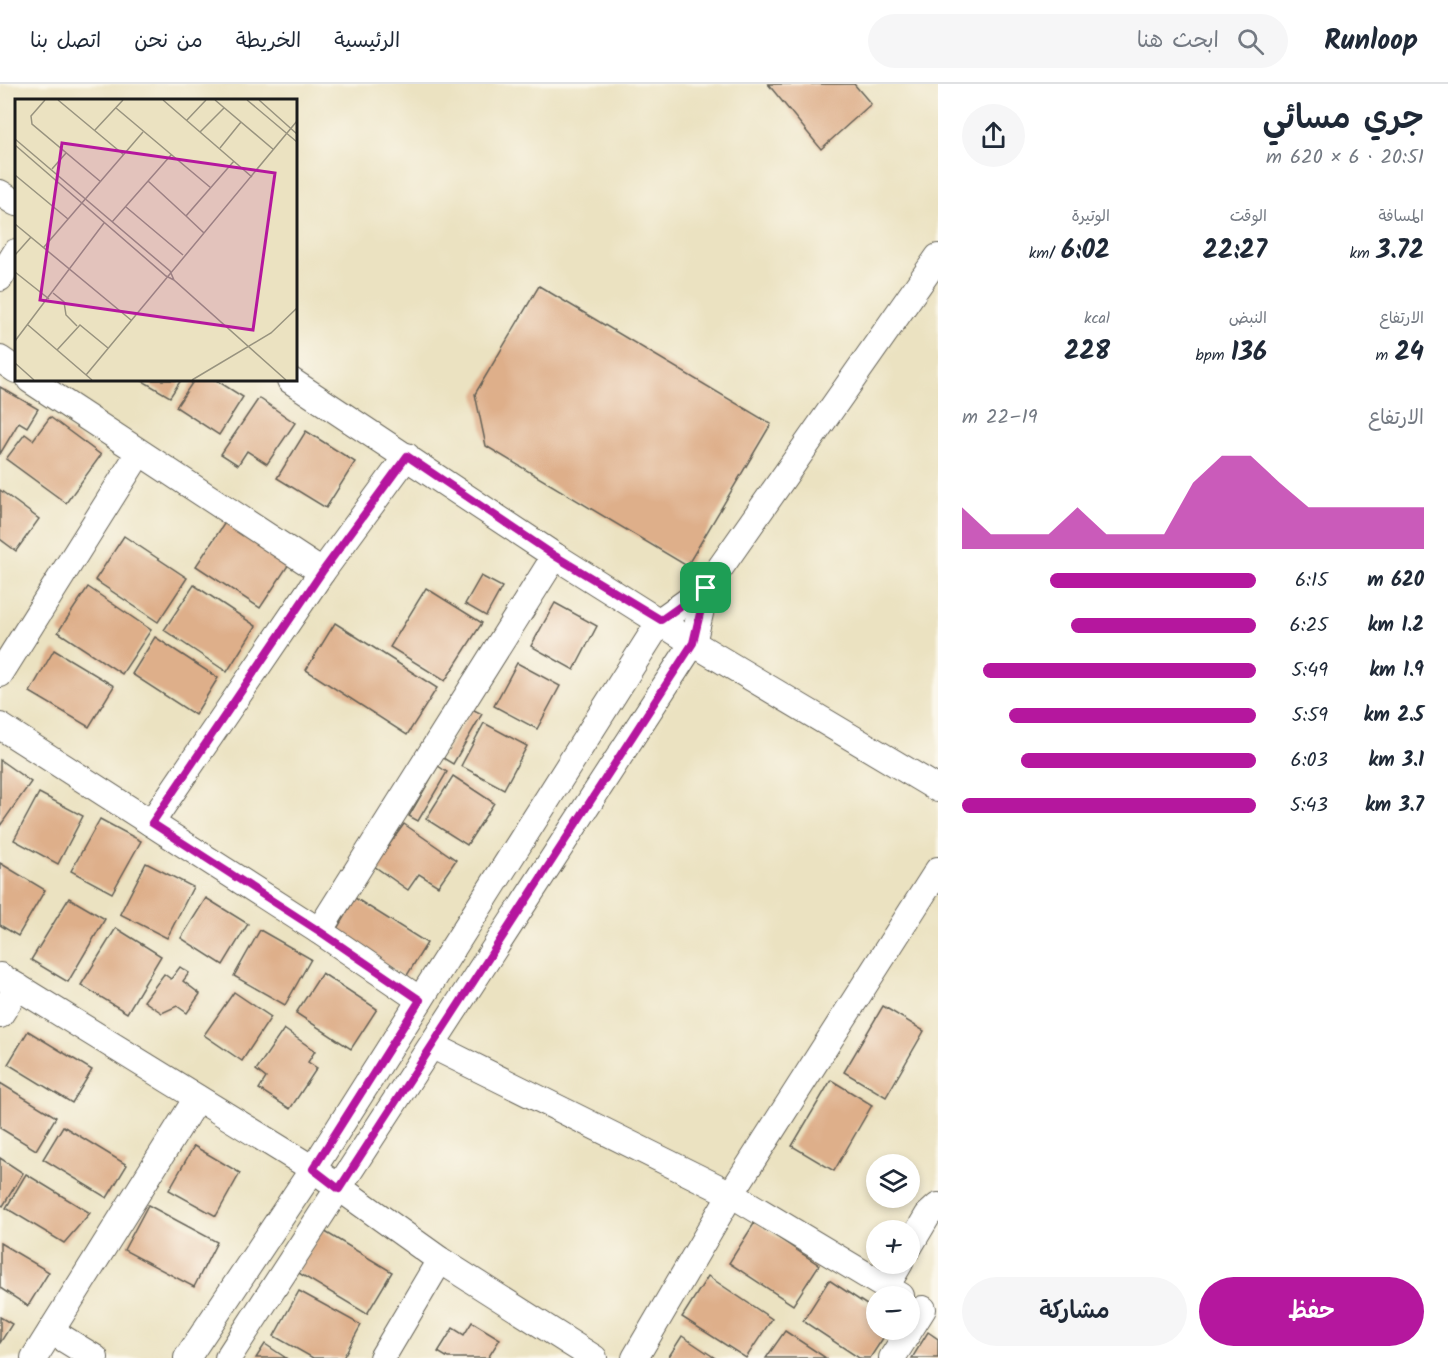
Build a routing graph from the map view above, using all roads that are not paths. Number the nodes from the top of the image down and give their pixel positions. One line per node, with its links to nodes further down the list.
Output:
1 (0, 193): 2 (street)
2 (15, 202)
3 (15, 254): 5 (street)
4 (938, 257): 14 (street)
5 (0, 278)
6 (0, 359): 7 (street)
7 (15, 369)
8 (31, 381): 10 (street)
9 (292, 381): 11 (street)
10 (139, 453): 13 (street); 17 (street)
11 (407, 456): 12 (street); 13 (street)
12 (555, 556): 15 (street); 22 (street)
13 (322, 572): 20 (street)
14 (706, 588): 15 (street); 16 (street)
15 (661, 620): 16 (street); 24 (street)
16 (693, 643): 19 (street); 26 (street)
17 (0, 674)
18 (0, 726): 20 (street)
19 (938, 789)
20 (152, 823): 22 (street)
21 (938, 870): 30 (street)
22 (319, 931): 24 (street)
23 (9, 982): 25 (street); 27 (street)
24 (420, 1000): 28 (street)
25 (0, 1015)
26 (433, 1046): 29 (street); 30 (street)
27 (197, 1098): 28 (street); 36 (street)
28 (313, 1169): 29 (street); 39 (street)
29 (339, 1189): 33 (street); 40 (street)
30 (731, 1194): 34 (street); 43 (street)
31 (938, 1206): 32 (street)
32 (920, 1228)
33 (440, 1260): 41 (street); 42 (street)
34 (885, 1286)
35 (923, 1309): 44 (street)
36 (51, 1332): 37 (street); 38 (street)
37 (34, 1358)
38 (95, 1358)
39 (187, 1358)
40 (228, 1358)
41 (382, 1358)
42 (594, 1358)
43 (635, 1358)
44 (891, 1358)

